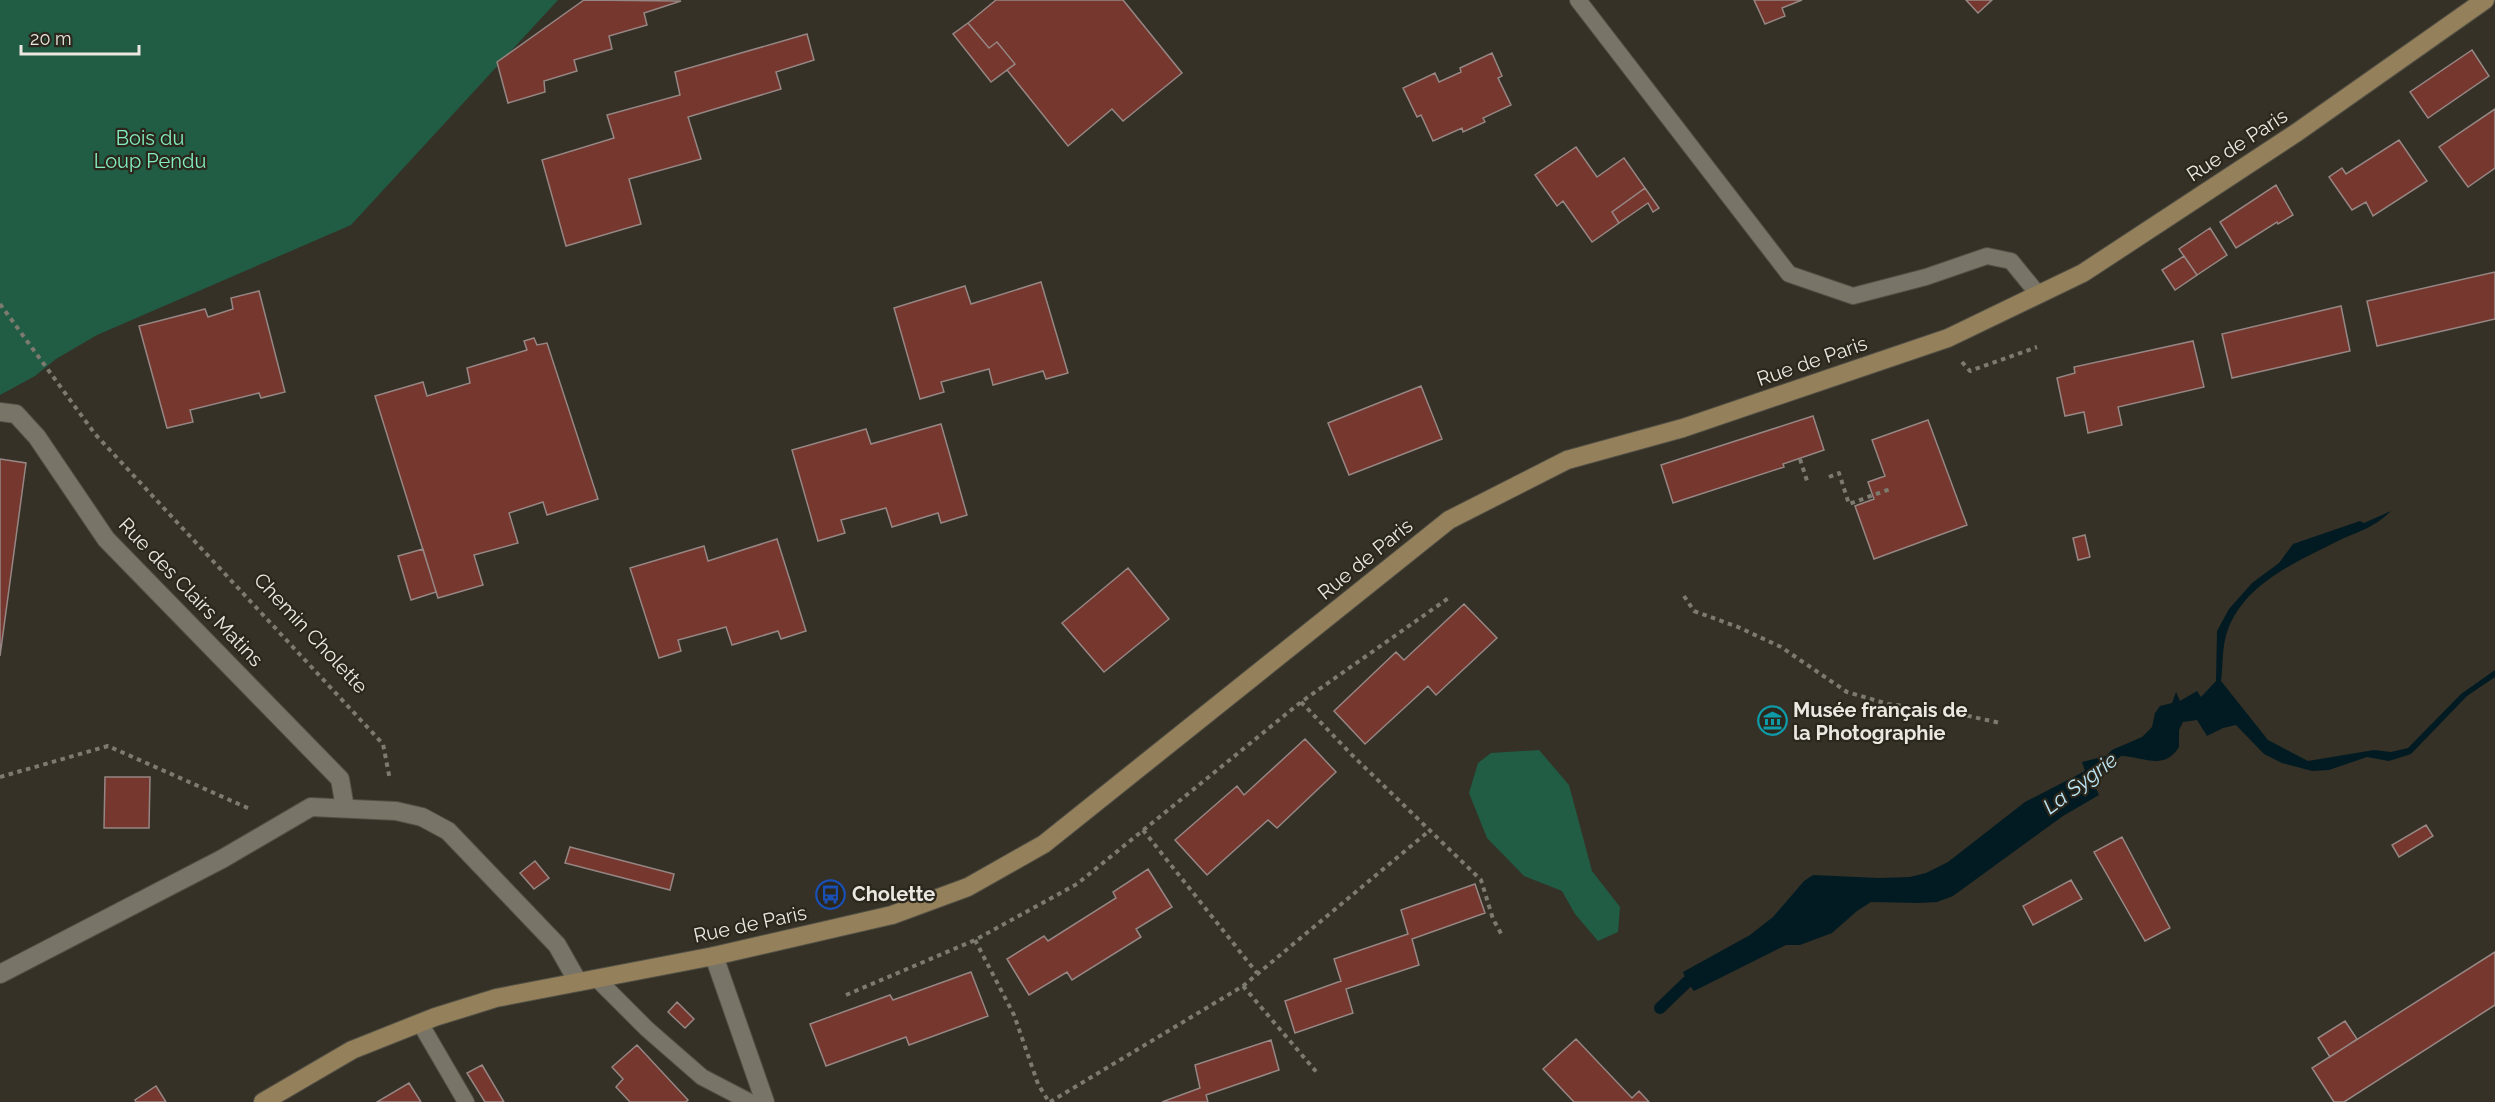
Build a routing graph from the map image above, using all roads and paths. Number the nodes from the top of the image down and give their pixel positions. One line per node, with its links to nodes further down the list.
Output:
1 (1578, 0): 3 (lane)
2 (2485, 0): 3 (street, Rue de Paris)
3 (2038, 294): 5 (street, Rue de Paris)
4 (0, 304): 18 (path, Chemin Cholette)
5 (1948, 338): 6 (path); 24 (street, Rue de Paris)
6 (2037, 347)
7 (0, 412): 17 (street, Rue des Clairs Matins)
8 (1800, 459): 10 (path)
9 (1829, 477): 11 (path)
10 (1808, 484)
11 (1890, 489)
12 (1684, 596): 15 (path)
13 (1450, 597): 14 (path)
14 (1301, 702): 20 (path); 21 (path)
15 (2000, 723)
16 (0, 777): 19 (path)
17 (345, 808): 18 (street); 19 (street)
18 (396, 811): 27 (street)
19 (291, 819): 26 (street)
20 (1143, 830): 23 (path); 25 (path)
21 (1429, 831): 22 (path); 25 (path)
22 (1503, 938)
23 (975, 940): 29 (path); 36 (path)
24 (714, 956): 27 (street, Rue de Paris); 35 (street)
25 (1257, 973): 28 (path)
26 (0, 975)
27 (587, 980): 30 (street, Rue de Paris); 34 (lane)
28 (1242, 986): 31 (path); 36 (path)
29 (846, 994)
30 (420, 1023): 32 (street, Rue de Paris); 33 (lane)
31 (1319, 1075)
32 (263, 1102)
33 (466, 1102)
34 (750, 1102)
35 (765, 1102)
36 (1050, 1102)

